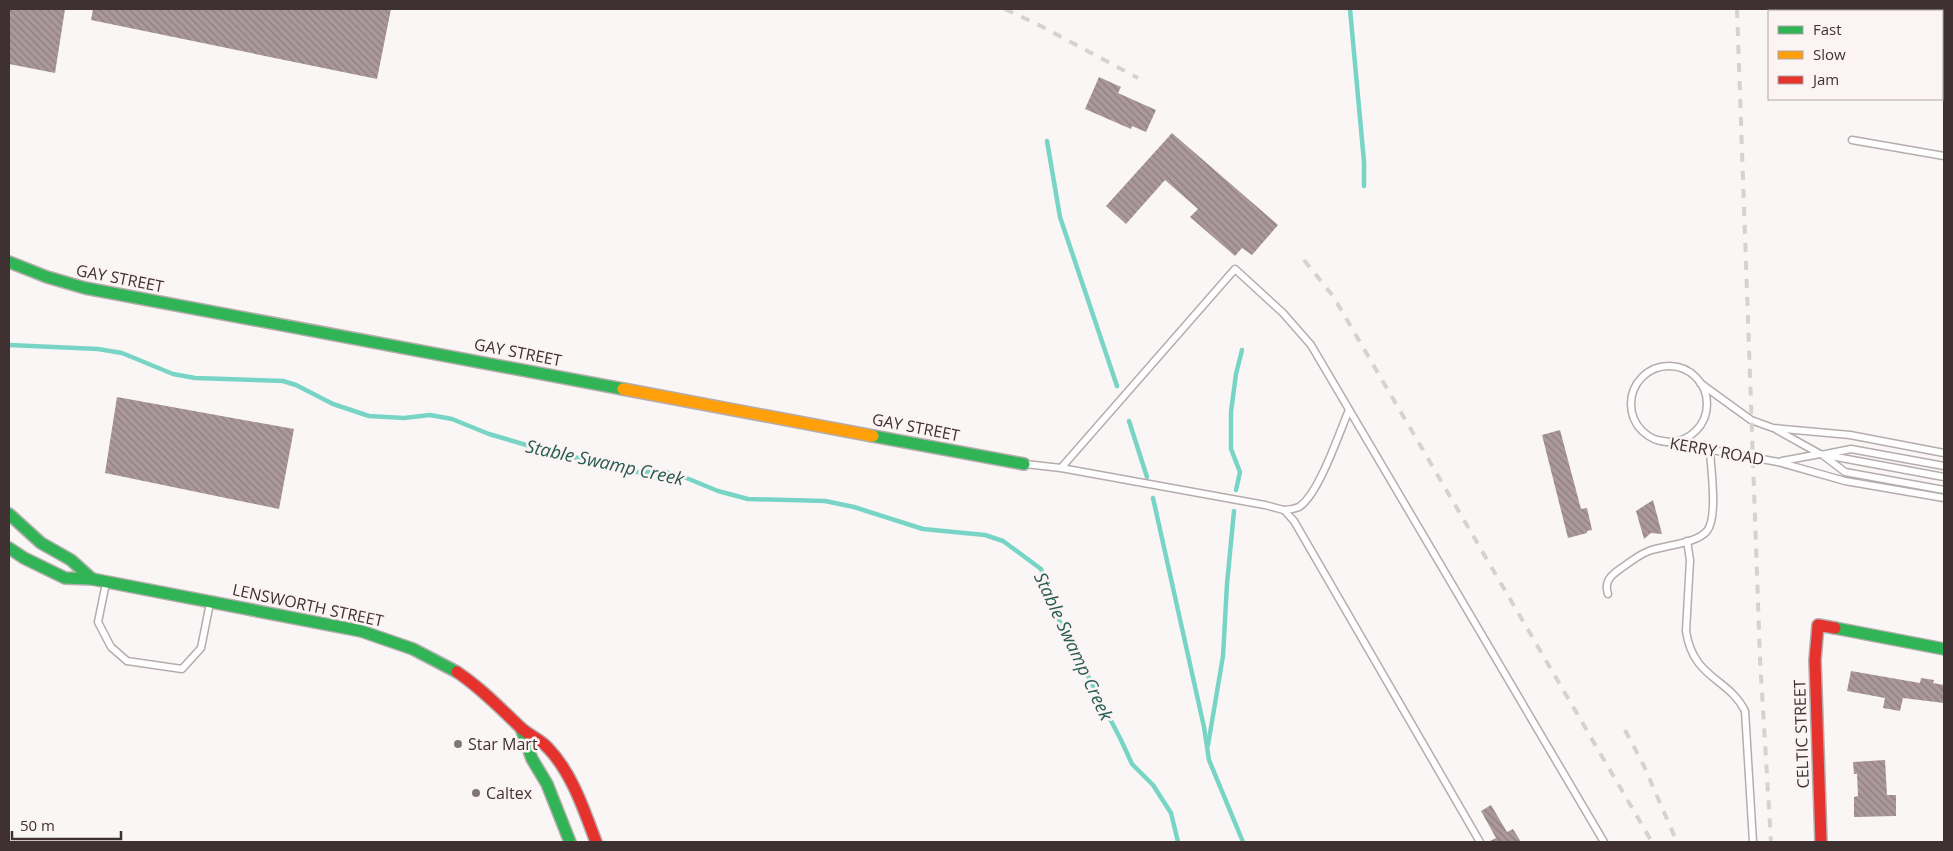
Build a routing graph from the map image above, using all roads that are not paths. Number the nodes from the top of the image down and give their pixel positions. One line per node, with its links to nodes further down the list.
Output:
1 (1852, 140): 2 (lane)
2 (1944, 156)
3 (9, 262): 12 (street, GAY STREET)
4 (1700, 383): 6 (lane, KERRY ROAD); 7 (lane); 7 (lane)
5 (1349, 410): 14 (lane); 18 (lane); 31 (lane)
6 (1773, 428): 9 (lane); 10 (lane)
7 (1657, 440): 8 (lane, KERRY ROAD)
8 (1710, 451): 11 (lane, KERRY ROAD); 20 (lane)
9 (1944, 453)
10 (1821, 455): 11 (lane); 13 (lane); 15 (lane); 16 (lane)
11 (1778, 462): 17 (lane)
12 (1024, 464): 14 (lane)
13 (1944, 466)
14 (1061, 468): 18 (lane)
15 (1944, 477)
16 (1944, 490)
17 (1944, 498)
18 (1284, 510): 30 (lane)
19 (9, 514): 22 (street)
20 (1687, 541): 24 (lane); 32 (lane)
21 (9, 548): 22 (street, LENSWORTH STREET)
22 (92, 579): 23 (street, LENSWORTH STREET)
23 (106, 582): 25 (street, LENSWORTH STREET); 25 (lane)
24 (1608, 594)
25 (210, 602): 27 (street, LENSWORTH STREET)
26 (1944, 649): 33 (street, CELTIC STREET)
27 (521, 728): 28 (street, LENSWORTH STREET); 29 (street, LENSWORTH STREET)
28 (570, 842)
29 (596, 842)
30 (1480, 842)
31 (1604, 842)
32 (1753, 842)
33 (1821, 842)

